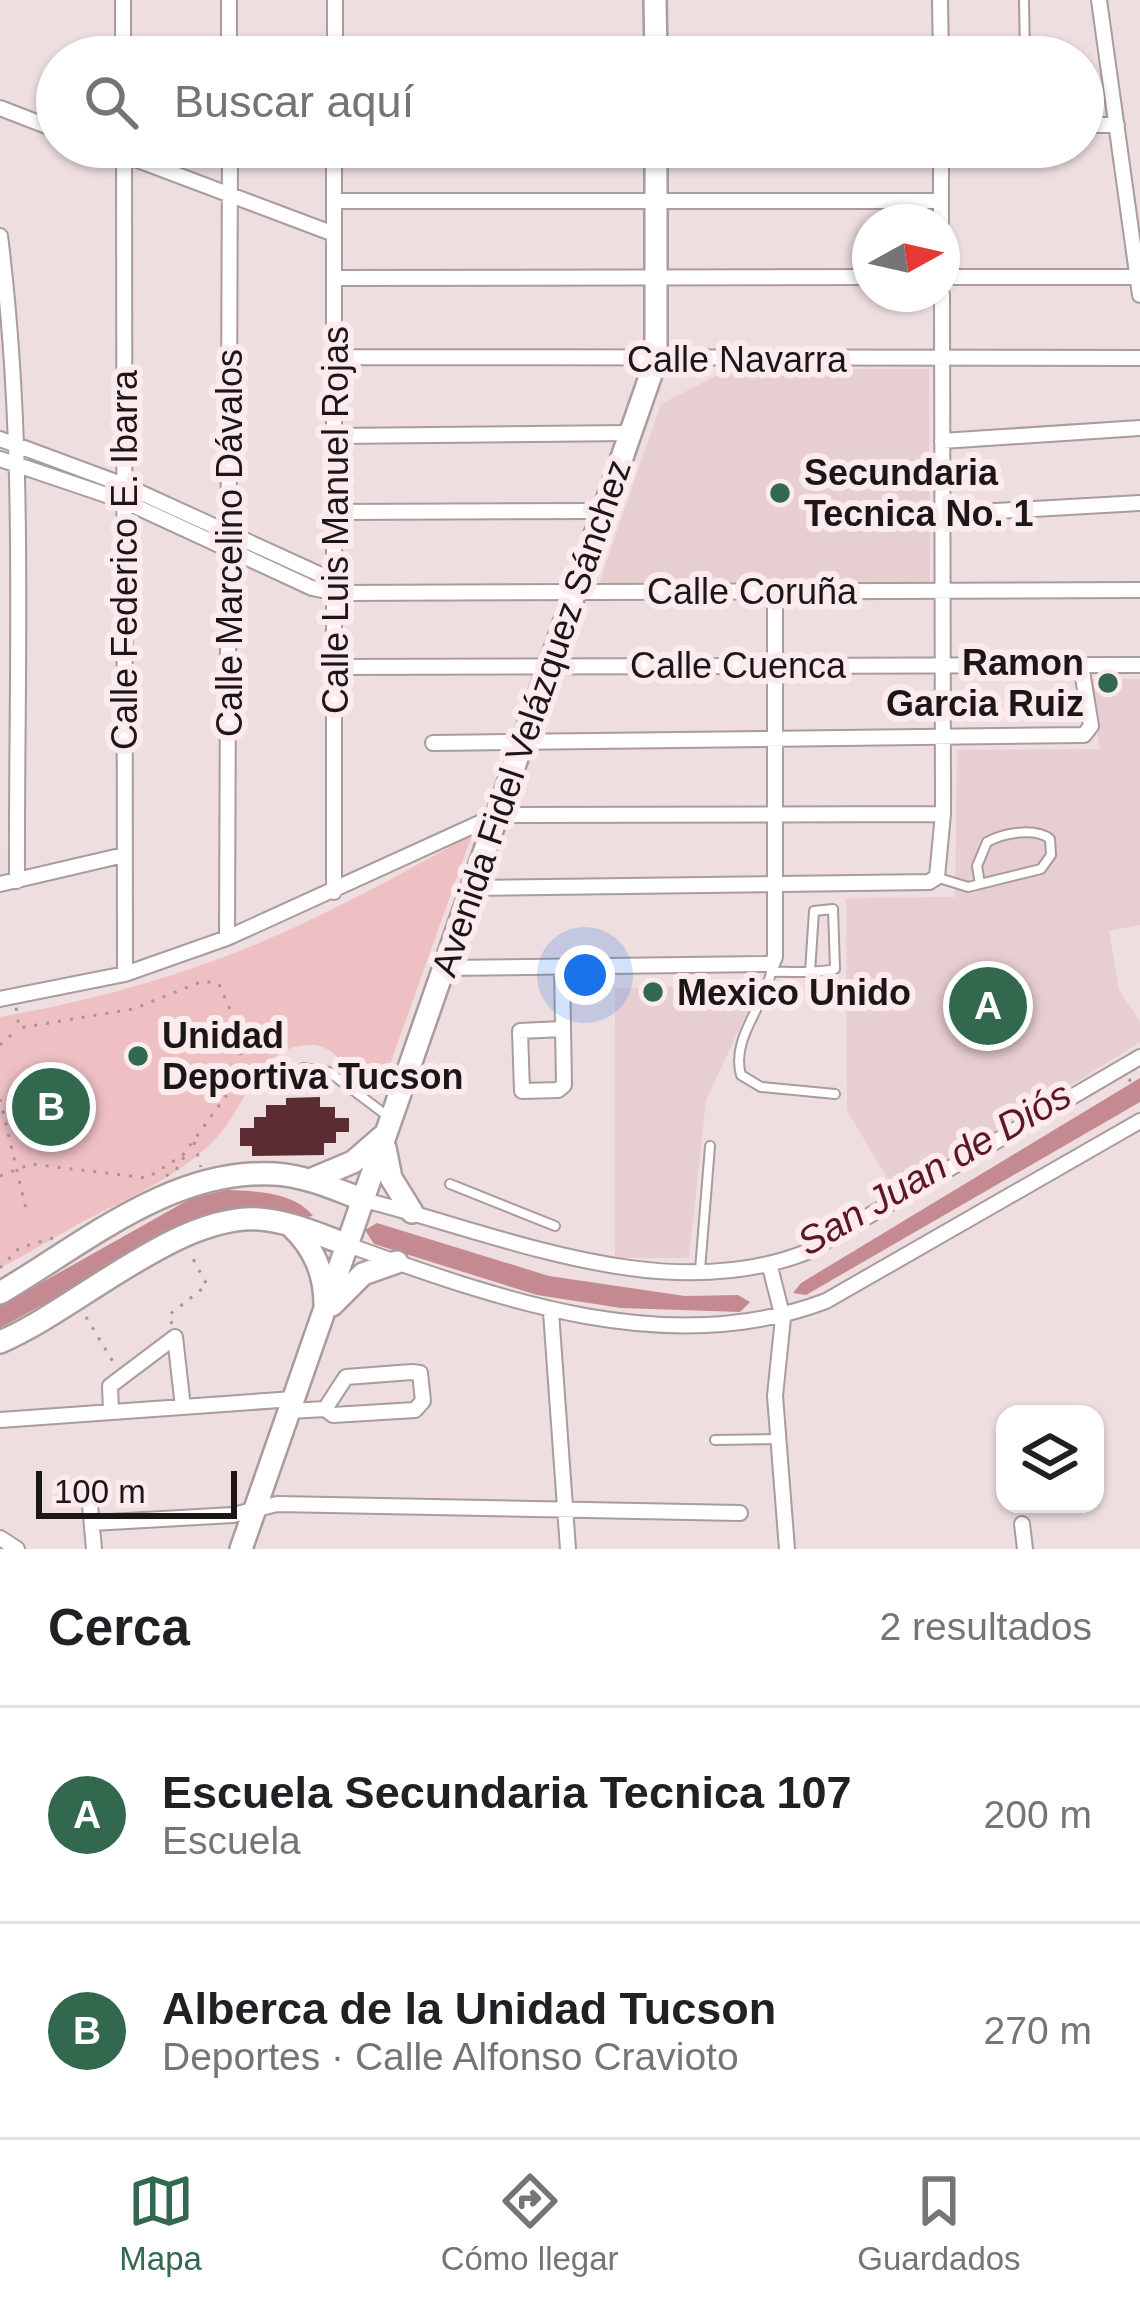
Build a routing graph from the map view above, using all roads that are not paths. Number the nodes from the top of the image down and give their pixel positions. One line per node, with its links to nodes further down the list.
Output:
1 (123, 0): 8 (street)
2 (229, 0): 9 (street)
3 (335, 0): 10 (street)
4 (655, 0): 11 (street)
5 (940, 0): 12 (street)
6 (1024, 0): 13 (lane)
7 (1099, 0): 17 (street)
8 (123, 36)
9 (229, 36)
10 (335, 36)
11 (656, 36)
12 (940, 36)
13 (1025, 36)
14 (0, 108): 15 (street)
15 (36, 122)
16 (1104, 125): 17 (street)
17 (1117, 125): 19 (street)
18 (1140, 140): 19 (street)
19 (1120, 143): 34 (street)
20 (124, 168): 50 (street, Calle Federico E. Ibarra)
21 (165, 168): 26 (street)
22 (230, 168): 26 (street, Calle Marcelino Dávalos)
23 (334, 168): 27 (street, Calle Luis Manuel Rojas)
24 (656, 168): 28 (street, Avenida Fidel Velázquez Sánchez)
25 (941, 168): 29 (street)
26 (230, 195): 30 (street); 56 (street, Calle Marcelino Dávalos)
27 (334, 200): 28 (street); 30 (street, Calle Luis Manuel Rojas)
28 (656, 201): 29 (street); 36 (street, Avenida Fidel Velázquez Sánchez)
29 (941, 201)
30 (334, 234): 35 (street, Calle Luis Manuel Rojas)
31 (0, 236): 47 (street)
32 (852, 277): 36 (street)
33 (960, 277): 34 (street)
34 (1138, 277): 37 (street)
35 (334, 278): 36 (street); 39 (street, Calle Luis Manuel Rojas)
36 (656, 278): 42 (street, Avenida Fidel Velázquez Sánchez)
37 (1140, 295)
38 (941, 312): 40 (street)
39 (335, 357): 42 (street, Calle Navarra); 45 (street, Calle Luis Manuel Rojas)
40 (942, 357): 41 (street, Calle Navarra); 42 (street, Calle Navarra); 46 (street)
41 (1140, 358)
42 (656, 360): 44 (street, Avenida Fidel Velázquez Sánchez)
43 (1140, 428): 46 (street)
44 (630, 433): 45 (street); 53 (street, Avenida Fidel Velázquez Sánchez)
45 (335, 436): 54 (street, Calle Luis Manuel Rojas)
46 (942, 441): 55 (street)
47 (8, 442): 49 (street); 50 (street)
48 (0, 459): 49 (street)
49 (16, 465): 51 (street); 78 (street)
50 (124, 484): 51 (street, Calle Federico E. Ibarra); 56 (street)
51 (124, 501): 57 (street); 76 (street, Calle Federico E. Ibarra)
52 (1140, 503): 55 (street)
53 (603, 511): 54 (street); 62 (street, Avenida Fidel Velázquez Sánchez)
54 (335, 512): 58 (street, Calle Luis Manuel Rojas)
55 (942, 514): 59 (street)
56 (230, 533): 57 (street, Calle Marcelino Dávalos); 58 (street)
57 (230, 550): 58 (street); 84 (street, Calle Marcelino Dávalos)
58 (336, 588): 62 (street, Calle Coruña); 68 (street, Calle Luis Manuel Rojas)
59 (943, 590): 60 (street, Calle Coruña); 61 (street, Calle Coruña); 64 (street)
60 (1140, 590)
61 (776, 591): 62 (street, Calle Coruña); 63 (street)
62 (574, 592): 67 (street, Avenida Fidel Velázquez Sánchez)
63 (775, 665): 64 (street, Calle Cuenca); 67 (street, Calle Cuenca); 69 (street)
64 (943, 665): 65 (street, Calle Cuenca); 70 (street)
65 (1081, 665): 66 (street, Calle Cuenca); 70 (street)
66 (1140, 665)
67 (549, 666): 68 (street, Calle Cuenca); 71 (street, Avenida Fidel Velázquez Sánchez)
68 (335, 667): 83 (street, Calle Luis Manuel Rojas)
69 (775, 739): 70 (street); 71 (street); 75 (street)
70 (943, 739): 73 (street)
71 (524, 740): 72 (street); 74 (street, Avenida Fidel Velázquez Sánchez)
72 (434, 743)
73 (943, 814): 75 (street); 77 (street)
74 (497, 815): 75 (street); 82 (street, Avenida Fidel Velázquez Sánchez); 83 (street)
75 (775, 815): 81 (street)
76 (124, 854): 78 (street); 89 (street, Calle Federico E. Ibarra)
77 (937, 877): 80 (lane); 81 (street)
78 (17, 881): 79 (street)
79 (0, 884)
80 (980, 884): 80 (lane)
81 (775, 886): 82 (street); 87 (street)
82 (472, 888): 85 (street, Avenida Fidel Velázquez Sánchez)
83 (334, 892): 84 (street)
84 (227, 938): 89 (street)
85 (444, 968): 86 (street); 96 (street, Avenida Fidel Velázquez Sánchez)
86 (562, 968): 87 (street); 91 (street)
87 (772, 968): 88 (lane); 94 (lane)
88 (810, 972): 88 (lane)
89 (124, 974): 90 (street)
90 (7, 998)
91 (563, 1029): 91 (street)
92 (1140, 1057): 108 (street)
93 (303, 1068): 96 (lane)
94 (835, 1094)
95 (1140, 1121): 112 (street)
96 (389, 1124): 98 (street); 100 (street, Avenida Fidel Velázquez Sánchez); 101 (street)
97 (710, 1147): 109 (lane)
98 (310, 1180): 100 (street); 110 (street)
99 (450, 1184): 102 (lane)
100 (364, 1200): 101 (street); 106 (street, Avenida Fidel Velázquez Sánchez)
101 (412, 1212): 105 (street)
102 (521, 1215): 104 (lane); 105 (lane)
103 (291, 1226): 106 (street); 113 (street); 114 (street)
104 (555, 1226)
105 (513, 1242): 109 (street)
106 (348, 1244): 107 (street); 113 (street, Avenida Fidel Velázquez Sánchez)
107 (397, 1262): 111 (street); 113 (street)
108 (770, 1267): 109 (street); 112 (street)
109 (699, 1272)
110 (0, 1293)
111 (551, 1312): 112 (street); 124 (street)
112 (783, 1318): 120 (street)
113 (322, 1321): 115 (street, Avenida Fidel Velázquez Sánchez)
114 (0, 1342)
115 (292, 1405): 116 (street); 117 (street); 123 (street, Avenida Fidel Velázquez Sánchez)
116 (183, 1407): 118 (street); 118 (street)
117 (325, 1409): 117 (street)
118 (112, 1412): 119 (street)
119 (0, 1420)
120 (778, 1439): 121 (lane); 133 (street)
121 (715, 1440)
122 (90, 1504): 126 (street)
123 (255, 1509): 124 (street); 126 (street); 131 (street, Avenida Fidel Velázquez Sánchez)
124 (566, 1509): 125 (street); 132 (street)
125 (740, 1513)
126 (92, 1523): 130 (street)
127 (1022, 1524): 134 (street)
128 (0, 1538): 129 (street)
129 (17, 1549)
130 (94, 1549)
131 (242, 1549)
132 (568, 1549)
133 (787, 1549)
134 (1024, 1549)

